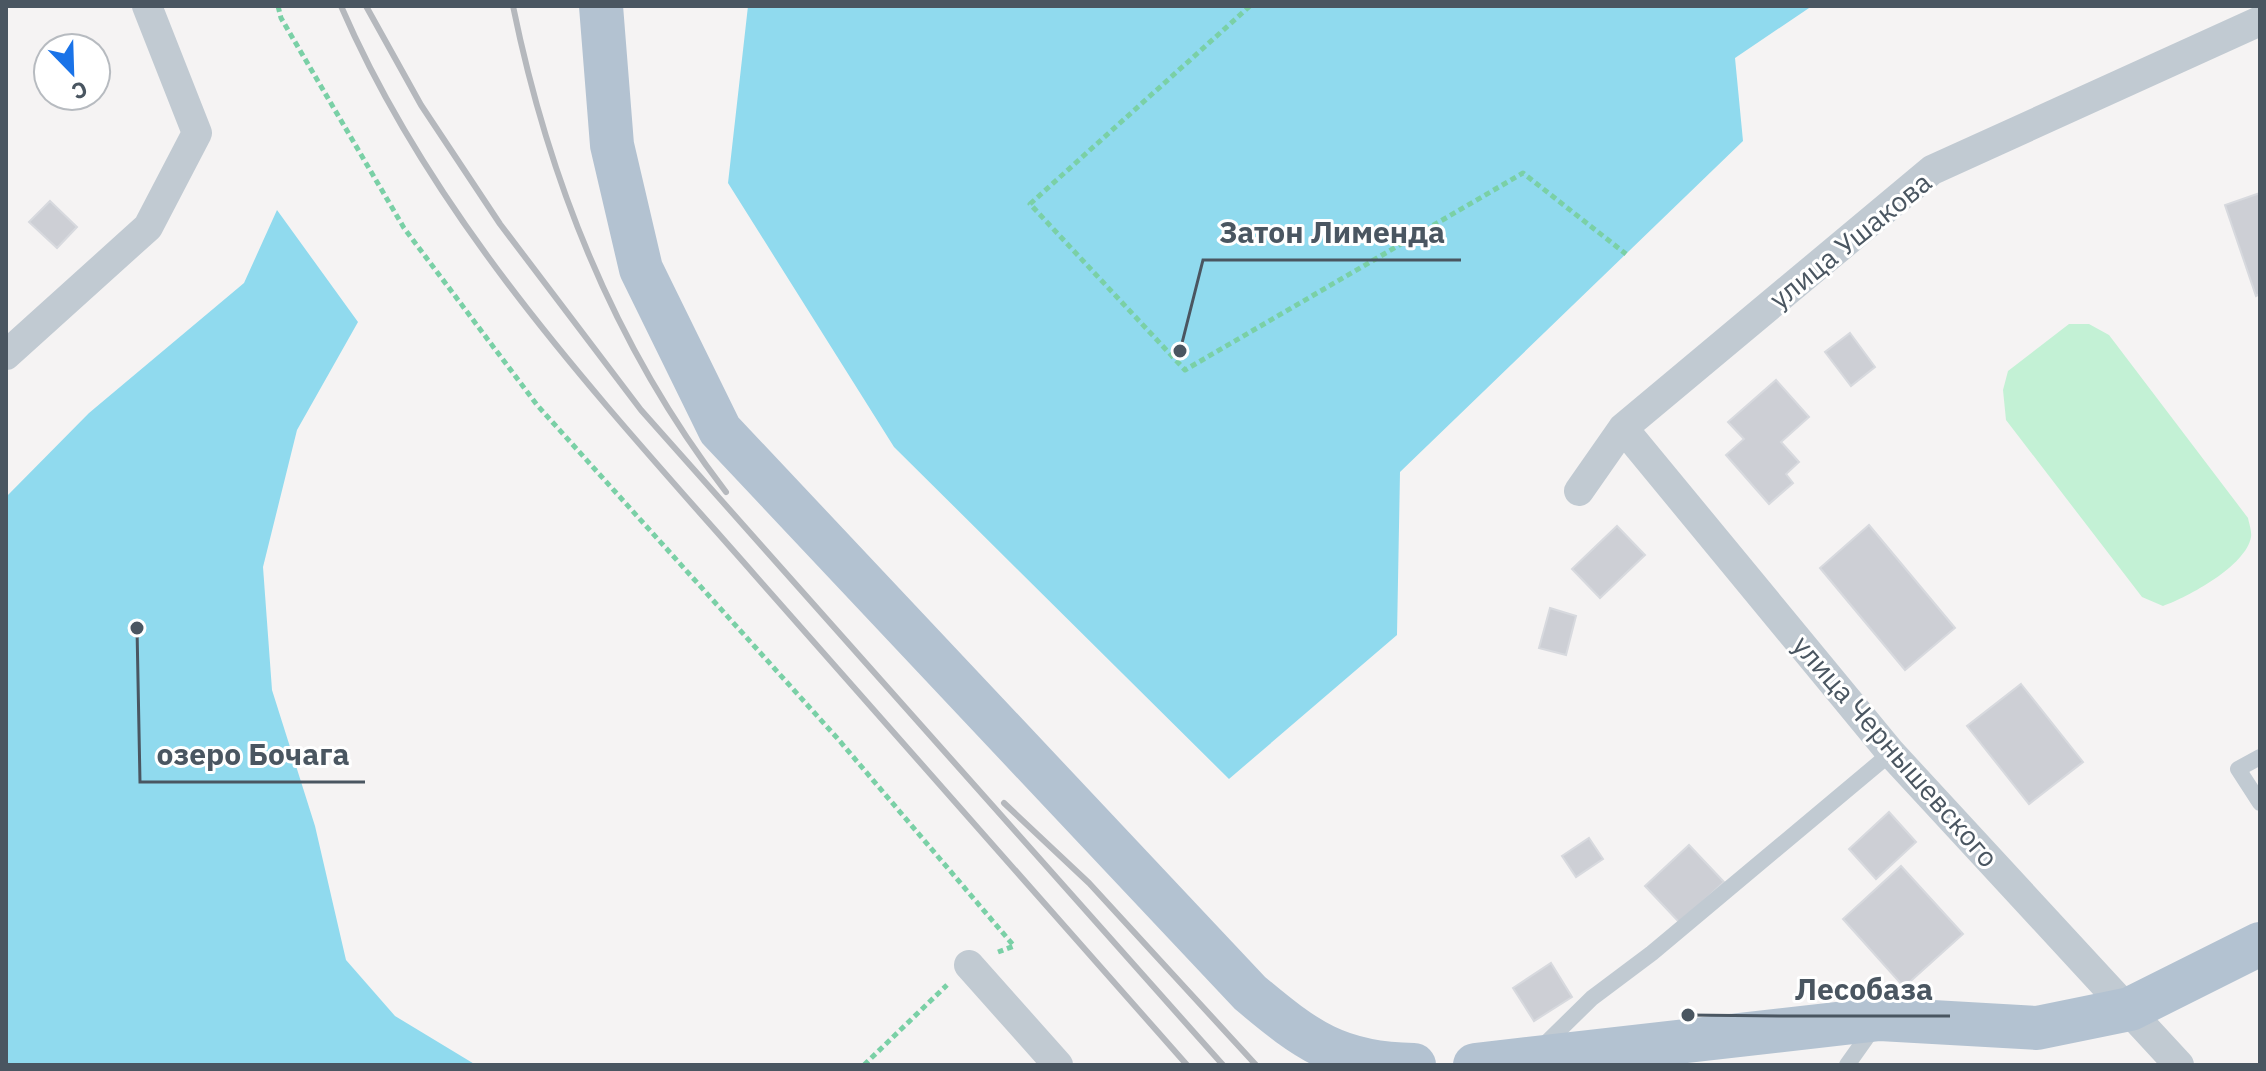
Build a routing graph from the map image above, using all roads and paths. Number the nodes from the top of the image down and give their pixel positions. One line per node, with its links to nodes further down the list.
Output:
1 (147, 6): 7 (street)
2 (278, 6): 14 (path)
3 (601, 6): 20 (main road)
4 (1250, 6): 6 (path)
5 (2260, 21): 8 (street, улица Ушакова)
6 (1626, 254)
7 (6, 355)
8 (1623, 428): 9 (street, улица Ушакова); 10 (street, улица Чернышевского)
9 (1579, 491)
10 (1891, 753): 15 (street, улица Чернышевского); 17 (lane)
11 (2260, 757): 12 (lane)
12 (2260, 803)
13 (2260, 944): 15 (main road)
14 (969, 965): 18 (path); 19 (street)
15 (2130, 1009): 16 (main road); 23 (street, улица Чернышевского)
16 (1880, 1019): 17 (main road); 22 (lane)
17 (1528, 1061): 21 (main road)
18 (864, 1065)
19 (1058, 1065)
20 (1414, 1065)
21 (1475, 1065)
22 (1847, 1065)
23 (2179, 1065)

